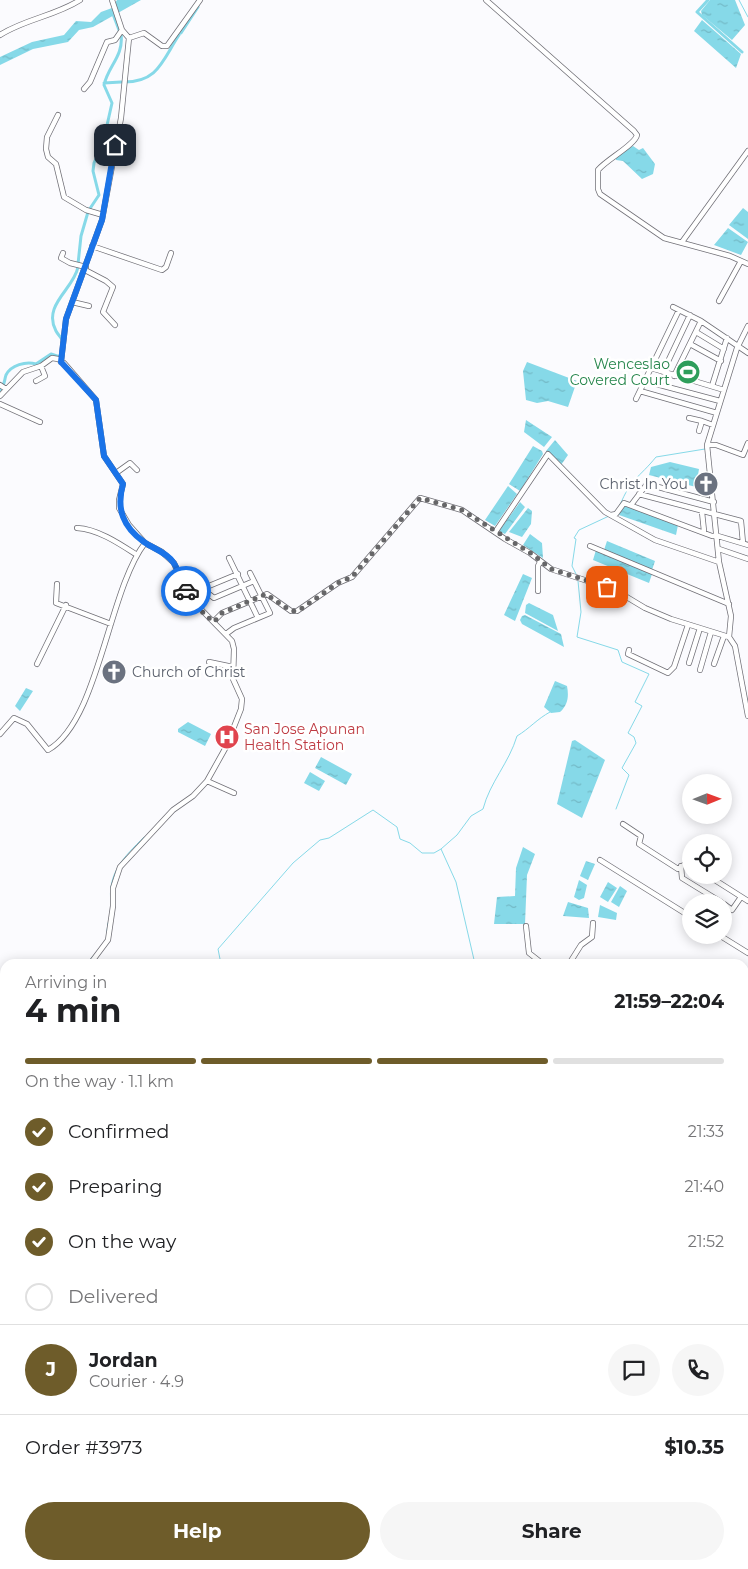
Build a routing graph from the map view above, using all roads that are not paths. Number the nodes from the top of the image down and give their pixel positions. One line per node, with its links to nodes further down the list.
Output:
1 (80, 0): 6 (street)
2 (200, 0): 7 (street)
3 (486, 0): 14 (street)
4 (112, 2): 5 (street)
5 (122, 30): 7 (street); 8 (street)
6 (0, 35)
7 (129, 38): 11 (street)
8 (84, 89)
9 (58, 115): 13 (street)
10 (748, 151): 14 (street)
11 (113, 158): 12 (street); 13 (street)
12 (105, 159)
13 (103, 214): 15 (street)
14 (682, 242): 18 (street)
15 (92, 246): 17 (street); 20 (street)
16 (63, 253): 20 (street)
17 (171, 253)
18 (742, 261): 19 (street); 21 (street)
19 (748, 264)
20 (85, 268): 22 (street); 28 (street)
21 (719, 301)
22 (72, 302): 23 (street); 36 (street)
23 (89, 306)
24 (673, 307): 25 (street)
25 (679, 310): 26 (street); 39 (street)
26 (690, 315): 27 (street); 40 (street)
27 (701, 321): 30 (street); 31 (street)
28 (115, 325)
29 (748, 326): 33 (street)
30 (696, 332): 32 (street); 34 (street)
31 (727, 338): 33 (street); 34 (street)
32 (690, 344): 37 (street); 41 (street)
33 (738, 345): 35 (street); 46 (street)
34 (724, 349): 37 (street)
35 (748, 352)
36 (61, 362): 38 (street); 61 (street)
37 (721, 362): 44 (street)
38 (41, 366): 42 (street); 45 (street)
39 (651, 368): 40 (street); 43 (street)
40 (663, 372): 41 (street)
41 (674, 376): 44 (street)
42 (36, 381)
43 (645, 381): 47 (street); 50 (street)
44 (712, 386): 46 (street)
45 (3, 387): 48 (street)
46 (724, 390): 50 (street)
47 (640, 391): 49 (street); 52 (street)
48 (0, 396)
49 (636, 399)
50 (720, 401): 52 (street)
51 (0, 404): 55 (street)
52 (716, 413): 56 (street)
53 (689, 418): 54 (street)
54 (702, 421): 56 (street); 57 (street)
55 (40, 422)
56 (713, 425): 59 (street)
57 (699, 430)
58 (748, 443): 59 (street)
59 (707, 445): 65 (street)
60 (137, 470): 61 (street)
61 (116, 473): 74 (street)
62 (668, 490): 63 (street); 64 (street); 65 (street)
63 (639, 494): 64 (street); 66 (street)
64 (665, 502): 67 (street)
65 (714, 502): 68 (street)
66 (631, 505): 69 (street); 72 (street)
67 (702, 512): 68 (street); 72 (street)
68 (715, 515): 73 (street); 75 (street)
69 (611, 516): 71 (street); 82 (street)
70 (76, 528): 78 (street)
71 (496, 531): 81 (street); 91 (street)
72 (704, 532): 73 (street)
73 (718, 536): 75 (street); 77 (street)
74 (146, 543): 78 (street); 90 (street)
75 (745, 544)
76 (590, 546): 93 (street)
77 (719, 549): 80 (street); 82 (street)
78 (138, 556): 97 (street)
79 (230, 558): 84 (street)
80 (748, 559)
81 (540, 562): 89 (street); 98 (street)
82 (719, 562): 93 (street)
83 (250, 573): 85 (street)
84 (238, 574): 87 (street); 88 (street)
85 (254, 581): 87 (street); 91 (street)
86 (57, 584): 94 (street)
87 (243, 586): 88 (street); 92 (street)
88 (201, 588): 90 (street)
89 (538, 591)
90 (187, 595): 96 (street)
91 (261, 596): 92 (street); 95 (street)
92 (250, 601): 95 (street); 96 (street)
93 (728, 604): 102 (street)
94 (66, 605): 97 (street); 106 (street)
95 (258, 618): 101 (street)
96 (214, 622): 101 (street)
97 (111, 624): 111 (street)
98 (688, 625): 99 (street); 103 (street)
99 (700, 628): 100 (street); 105 (street)
100 (711, 632): 102 (street); 109 (street)
101 (226, 634): 108 (street)
102 (726, 636): 107 (street); 110 (street)
103 (629, 650)
104 (209, 662): 108 (street)
105 (688, 663)
106 (37, 664)
107 (714, 664)
108 (233, 667): 112 (street)
109 (700, 670)
110 (748, 715)
111 (0, 734)
112 (207, 781): 113 (street); 127 (street)
113 (234, 793)
114 (623, 824): 116 (street)
115 (600, 860): 122 (street)
116 (681, 866): 118 (street)
117 (721, 884): 119 (street)
118 (708, 894)
119 (741, 897): 120 (street); 121 (street)
120 (748, 901)
121 (732, 910)
122 (682, 911)
123 (593, 923): 129 (street)
124 (526, 926): 128 (street)
125 (732, 943): 126 (street)
126 (748, 953)
127 (94, 959)
128 (536, 959)
129 (572, 959)

